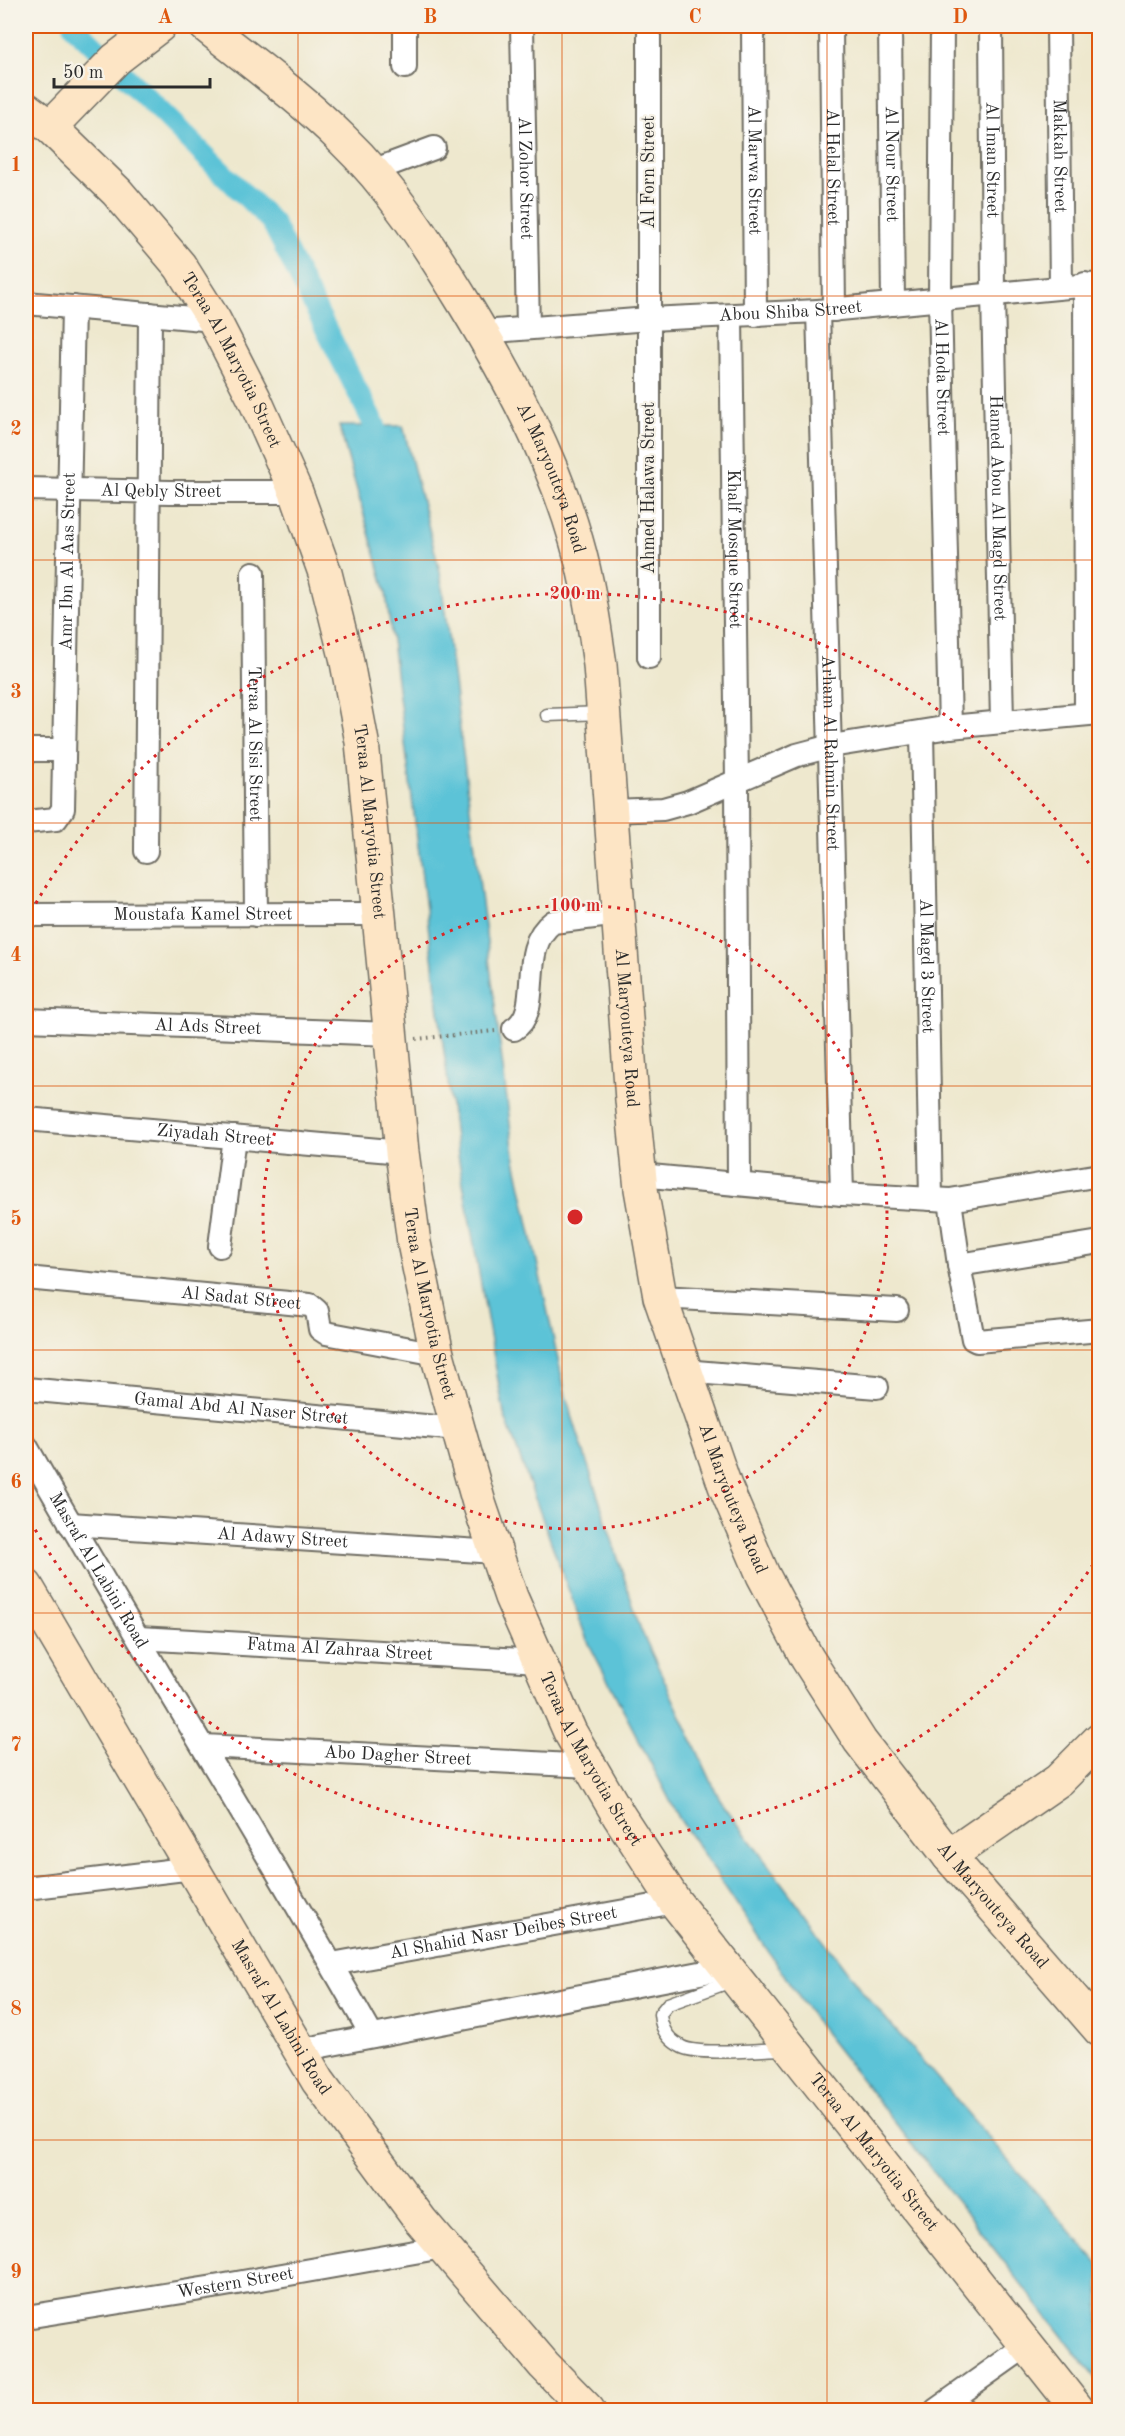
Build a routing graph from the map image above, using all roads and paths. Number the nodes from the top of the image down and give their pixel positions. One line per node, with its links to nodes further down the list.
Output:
1 (159, 26): 13 (street)
2 (206, 26): 15 (street, Al Maryouteya Road)
3 (405, 26): 12 (street)
4 (522, 26): 29 (street, Al Zohor Street)
5 (649, 26): 27 (street, Al Forn Street)
6 (753, 26): 25 (street, Al Marwa Street)
7 (831, 26): 23 (street, Al Helal Street)
8 (890, 26): 21 (street, Al Nour Street)
9 (942, 26): 19 (street, Al Hoda Street)
10 (991, 26): 18 (street, Al Iman Street)
11 (1058, 26): 17 (street, Makkah Street)
12 (405, 67)
13 (47, 116): 28 (street, Teraa Al Maryotia Street)
14 (434, 147): 15 (street)
15 (372, 171): 30 (street, Al Maryouteya Road)
16 (1092, 284): 17 (street, Abou Shiba Street); 38 (street)
17 (1061, 287): 18 (street, Abou Shiba Street)
18 (993, 294): 19 (street, Abou Shiba Street); 40 (street, Hamed Abou Al Magd Street)
19 (940, 299): 21 (street, Abou Shiba Street); 41 (street, Al Hoda Street)
20 (26, 303): 22 (street)
21 (892, 304): 23 (street, Abou Shiba Street)
22 (73, 307): 24 (street); 32 (street, Amr Ibn Al Aas Street)
23 (826, 310): 25 (street, Abou Shiba Street); 43 (street, Arham Al Rahmin Street)
24 (150, 314): 28 (street); 33 (street)
25 (755, 315): 26 (street, Abou Shiba Street)
26 (731, 317): 27 (street, Abou Shiba Street); 46 (street, Khalf Mosque Street)
27 (649, 319): 29 (street, Abou Shiba Street); 36 (street, Ahmed Halawa Street)
28 (214, 320): 34 (street, Teraa Al Maryotia Street)
29 (528, 328): 30 (street, Abou Shiba Street)
30 (482, 332): 37 (street, Al Maryouteya Road)
31 (26, 489): 32 (street, Al Qebly Street)
32 (70, 491): 33 (street, Al Qebly Street); 45 (street, Amr Ibn Al Aas Street)
33 (150, 492): 34 (street, Al Qebly Street); 49 (street)
34 (296, 492): 50 (street, Teraa Al Maryotia Street)
35 (253, 573): 53 (street, Teraa Al Sisi Street)
36 (649, 657)
37 (604, 713): 39 (lane); 47 (street, Al Maryouteya Road)
38 (1093, 713): 40 (street)
39 (547, 715)
40 (1002, 722): 41 (street)
41 (950, 727): 42 (street)
42 (922, 732): 43 (street); 65 (street, Al Magd 3 Street)
43 (831, 746): 46 (street); 64 (street, Arham Al Rahmin Street)
44 (26, 750): 45 (street)
45 (64, 750): 48 (street, Amr Ibn Al Aas Street)
46 (737, 782): 47 (street); 63 (street, Khalf Mosque Street)
47 (612, 811): 51 (street, Al Maryouteya Road)
48 (26, 822)
49 (146, 851)
50 (379, 914): 53 (street, Moustafa Kamel Street); 56 (street, Teraa Al Maryotia Street)
51 (618, 914): 55 (street); 61 (street, Al Maryouteya Road)
52 (26, 915): 53 (street, Moustafa Kamel Street)
53 (256, 915)
54 (26, 1020): 56 (street, Al Ads Street)
55 (514, 1029): 57 (path)
56 (390, 1034): 60 (street, Teraa Al Maryotia Street)
57 (437, 1036)
58 (26, 1119): 59 (street, Ziyadah Street)
59 (234, 1137): 60 (street, Ziyadah Street); 67 (street)
60 (402, 1152): 73 (street, Teraa Al Maryotia Street)
61 (640, 1175): 63 (street); 70 (street, Al Maryouteya Road)
62 (1100, 1175): 65 (street)
63 (739, 1183): 64 (street)
64 (842, 1194): 65 (street)
65 (941, 1199): 68 (street, Al Magd 3 Street)
66 (1100, 1242): 68 (street)
67 (220, 1246)
68 (959, 1265): 72 (street, Al Magd 3 Street)
69 (26, 1278): 73 (street, Al Sadat Street)
70 (660, 1297): 71 (street); 74 (street, Al Maryouteya Road)
71 (897, 1310)
72 (1100, 1330)
73 (437, 1354): 77 (street, Teraa Al Maryotia Street)
74 (684, 1371): 75 (street); 87 (street, Al Maryouteya Road)
75 (877, 1387)
76 (26, 1389): 77 (street, Gamal Abd Al Naser Street)
77 (458, 1429): 80 (street, Teraa Al Maryotia Street)
78 (26, 1446): 79 (street, Masraf Al Labini Road)
79 (70, 1524): 80 (street, Al Adawy Street); 82 (street, Masraf Al Labini Road)
80 (495, 1552): 83 (street, Teraa Al Maryotia Street)
81 (26, 1586): 88 (street, Masraf Al Labini Road)
82 (139, 1638): 83 (street, Fatma Al Zahraa Street); 85 (street, Masraf Al Labini Road)
83 (539, 1661): 86 (street, Teraa Al Maryotia Street)
84 (1100, 1738): 87 (street)
85 (204, 1746): 86 (street, Abo Dagher Street); 91 (street, Masraf Al Labini Road)
86 (590, 1766): 90 (street, Teraa Al Maryotia Street)
87 (949, 1856): 93 (street, Al Maryouteya Road)
88 (193, 1868): 89 (street); 96 (street, Masraf Al Labini Road)
89 (26, 1888)
90 (675, 1902): 91 (street, Al Shahid Nasr Deibes Street); 92 (street, Teraa Al Maryotia Street)
91 (332, 1964): 94 (street, Masraf Al Labini Road)
92 (731, 1974): 94 (street); 95 (street, Teraa Al Maryotia Street); 95 (lane)
93 (1100, 2030)
94 (372, 2036): 96 (street)
95 (791, 2049): 99 (street, Teraa Al Maryotia Street)
96 (301, 2050): 97 (street, Masraf Al Labini Road)
97 (443, 2247): 98 (street, Western Street); 100 (street, Masraf Al Labini Road)
98 (26, 2317)
99 (1026, 2346): 101 (street); 102 (street, Teraa Al Maryotia Street)
100 (588, 2410)
101 (936, 2410)
102 (1078, 2410)

